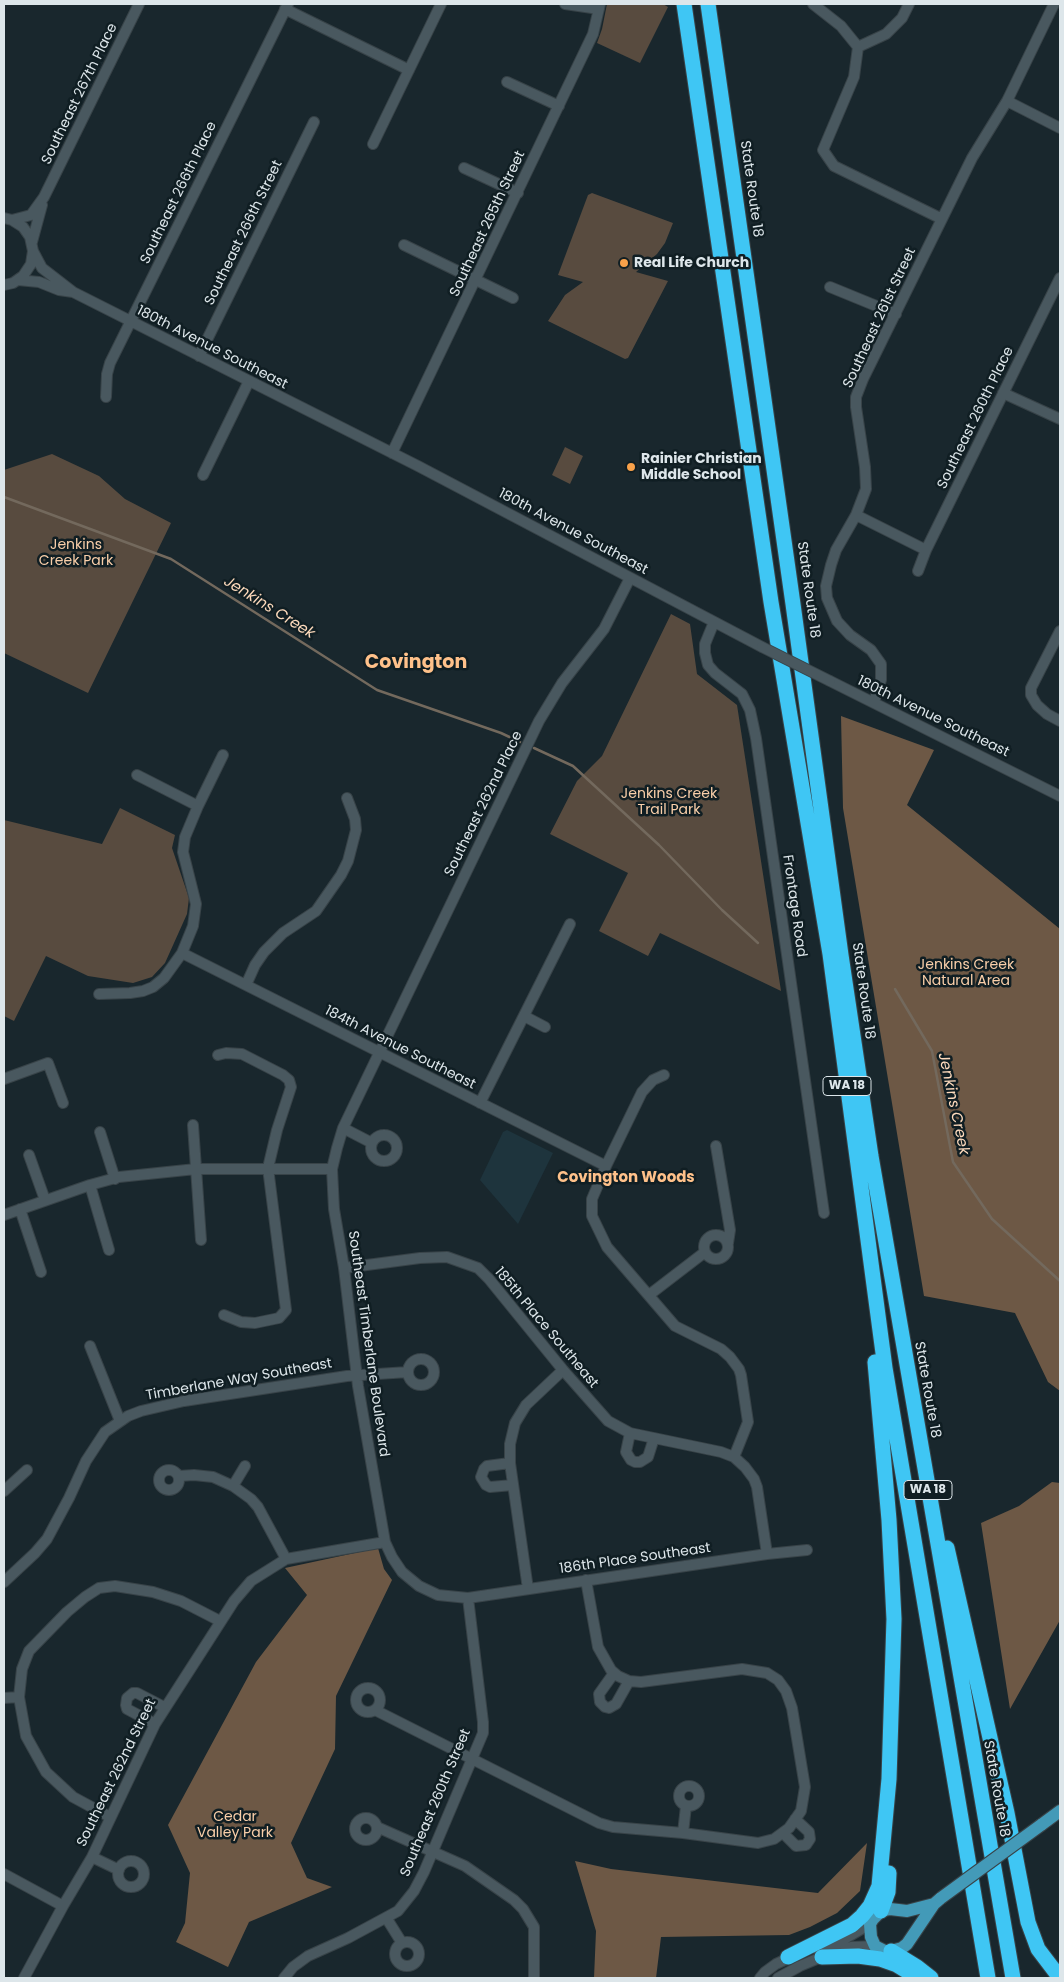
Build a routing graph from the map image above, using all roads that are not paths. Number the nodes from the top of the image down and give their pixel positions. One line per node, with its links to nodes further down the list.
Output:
1 (139, 4): 21 (street, Southeast 267th Place)
2 (442, 4): 12 (street)
3 (565, 4): 10 (street)
4 (684, 4): 57 (highway, State Route 18 / WA 18)
5 (708, 4): 57 (highway, State Route 18 / WA 18)
6 (812, 4): 11 (street)
7 (909, 4): 11 (street)
8 (1054, 4): 14 (street, Southeast 261st Street)
9 (286, 6): 12 (street); 34 (street, Southeast 266th Place)
10 (600, 6): 15 (street, Southeast 265th Street)
11 (858, 47): 23 (street)
12 (409, 70): 18 (street)
13 (507, 82): 15 (street)
14 (1007, 101): 17 (street); 23 (street, Southeast 261st Street)
15 (558, 106): 20 (street, Southeast 265th Street)
16 (314, 122): 35 (street, Southeast 266th Street)
17 (1060, 128)
18 (373, 144)
19 (464, 168): 20 (street)
20 (518, 193): 27 (street, Southeast 265th Street)
21 (44, 197): 22 (street, Southeast 267th Place); 25 (street, Southeast 267th Place)
22 (8, 219): 25 (street, 180th Avenue Southeast)
23 (942, 219): 33 (street, Southeast 261st Street)
24 (404, 245): 27 (street)
25 (33, 247): 28 (street, Southeast 267th Place); 30 (street, 180th Avenue Southeast)
26 (1060, 278): 37 (street, Southeast 260th Place)
27 (477, 280): 32 (street); 40 (street, Southeast 265th Street)
28 (11, 282): 30 (street, 180th Avenue Southeast); 31 (street)
29 (830, 287): 33 (street)
30 (73, 292): 34 (street, 180th Avenue Southeast)
31 (4, 295)
32 (513, 298)
33 (896, 314): 42 (street, Southeast 261st Street)
34 (130, 322): 35 (street, 180th Avenue Southeast); 38 (street, Southeast 266th Place)
35 (199, 356): 36 (street, 180th Avenue Southeast)
36 (249, 381): 40 (street, 180th Avenue Southeast); 41 (street)
37 (1003, 393): 39 (street); 43 (street, Southeast 260th Place)
38 (106, 397)
39 (1060, 419)
40 (392, 453): 45 (street, 180th Avenue Southeast)
41 (203, 476)
42 (856, 515): 43 (street); 48 (street, Southeast 261st Street)
43 (926, 550): 44 (street, Southeast 260th Place)
44 (918, 571)
45 (630, 578): 46 (street, 180th Avenue Southeast); 63 (street, Southeast 262nd Place)
46 (714, 622): 48 (street, 180th Avenue Southeast, bridge); 84 (street, Frontage Road)
47 (1060, 631): 49 (street)
48 (874, 702): 52 (street, 180th Avenue Southeast)
49 (1060, 721)
50 (223, 756): 54 (street)
51 (138, 775): 54 (street)
52 (1060, 796)
53 (347, 798): 58 (street)
54 (198, 806): 56 (street)
55 (570, 924): 61 (street)
56 (182, 953): 58 (street, 184th Avenue Southeast); 59 (street)
57 (836, 955): 60 (highway, State Route 18 / WA 18)
58 (246, 985): 63 (street, 184th Avenue Southeast)
59 (99, 994)
60 (842, 1002): 79 (highway, State Route 18 / WA 18); 95 (highway, State Route 18 / WA 18)
61 (524, 1016): 62 (street); 68 (street)
62 (545, 1027)
63 (380, 1053): 68 (street, 184th Avenue Southeast); 70 (street, Southeast Timberlane Boulevard)
64 (218, 1054): 76 (street)
65 (664, 1075): 75 (street)
66 (4, 1079): 67 (street)
67 (63, 1103)
68 (480, 1103): 75 (street, 184th Avenue Southeast)
69 (193, 1126): 77 (street)
70 (343, 1128): 72 (street); 78 (street, Southeast Timberlane Boulevard)
71 (100, 1132): 80 (street)
72 (372, 1144)
73 (716, 1146): 87 (street)
74 (29, 1155): 82 (street)
75 (606, 1166): 92 (street)
76 (268, 1168): 77 (street); 78 (street); 93 (street)
77 (196, 1169): 80 (street); 86 (street)
78 (332, 1169): 90 (street, Southeast Timberlane Boulevard)
79 (859, 1169): 127 (highway); 154 (highway, State Route 18 / WA 18)
80 (115, 1178): 81 (street)
81 (90, 1185): 82 (street); 88 (street)
82 (45, 1200): 83 (street)
83 (20, 1210): 85 (street); 91 (street)
84 (824, 1213)
85 (4, 1215)
86 (201, 1240)
87 (728, 1243): 89 (street); 89 (street)
88 (109, 1250)
89 (705, 1252): 92 (street)
90 (344, 1268): 96 (street, 185th Place Southeast); 98 (street, Southeast Timberlane Boulevard)
91 (41, 1272)
92 (649, 1295): 102 (street)
93 (224, 1315)
94 (90, 1346): 99 (street)
95 (907, 1368): 155 (highway, State Route 18 / WA 18); 156 (highway)
96 (563, 1370): 100 (street, 185th Place Southeast); 103 (street)
97 (408, 1372): 98 (street, Timberlane Way Southeast)
98 (356, 1375): 99 (street, Timberlane Way Southeast); 110 (street, Southeast Timberlane Boulevard)
99 (120, 1421): 115 (street, Timberlane Way Southeast)
100 (630, 1433): 101 (street, 185th Place Southeast); 101 (street)
101 (654, 1438): 102 (street, 185th Place Southeast)
102 (734, 1457): 112 (street)
103 (510, 1463): 107 (street); 107 (street)
104 (245, 1466): 108 (street)
105 (27, 1470): 109 (street)
106 (179, 1476): 108 (street)
107 (513, 1485): 116 (street)
108 (233, 1486): 113 (street)
109 (4, 1491)
110 (385, 1542): 113 (street, Southeast 262nd Street); 117 (street, Southeast Timberlane Boulevard)
111 (807, 1550): 112 (street, 186th Place Southeast)
112 (767, 1554): 114 (street, 186th Place Southeast)
113 (286, 1559): 118 (street, Southeast 262nd Street)
114 (586, 1580): 116 (street, 186th Place Southeast); 119 (street)
115 (4, 1582)
116 (528, 1589): 117 (street, 186th Place Southeast)
117 (468, 1598): 126 (street, Southeast 260th Street)
118 (220, 1620): 121 (street); 123 (street, Southeast 262nd Street)
119 (616, 1675): 120 (street); 120 (street)
120 (629, 1681): 132 (street)
121 (19, 1697): 122 (street); 130 (street)
122 (4, 1698)
123 (164, 1706): 125 (street, Southeast 262nd Street); 125 (street)
124 (375, 1710): 126 (street)
125 (154, 1724): 130 (street, Southeast 262nd Street)
126 (472, 1757): 132 (street); 133 (street, Southeast 260th Street)
127 (889, 1780): 139 (highway); 145 (highway)
128 (686, 1806): 132 (street)
129 (1060, 1811): 137 (main road, bridge)
130 (110, 1817): 134 (street, Southeast 262nd Street)
131 (377, 1827): 133 (street)
132 (684, 1833)
133 (432, 1851): 140 (street, Southeast 260th Street); 149 (street)
134 (92, 1857): 135 (street); 138 (street, Southeast 262nd Street)
135 (119, 1870)
136 (4, 1874): 138 (street)
137 (938, 1901): 139 (main road); 144 (main road)
138 (62, 1906): 147 (street, Southeast 262nd Street)
139 (881, 1911): 141 (main road)
140 (387, 1919): 142 (street); 148 (street, Southeast 260th Street)
141 (870, 1924): 143 (main road); 145 (street)
142 (402, 1943)
143 (875, 1946): 144 (main road); 146 (street)
144 (891, 1952): 153 (highway)
145 (788, 1957): 150 (street)
146 (822, 1957): 151 (street); 152 (highway)
147 (24, 1978)
148 (284, 1978)
149 (534, 1978)
150 (760, 1978)
151 (778, 1978)
152 (918, 1978)
153 (932, 1978)
154 (988, 1978)
155 (1013, 1978)
156 (1060, 1978)

